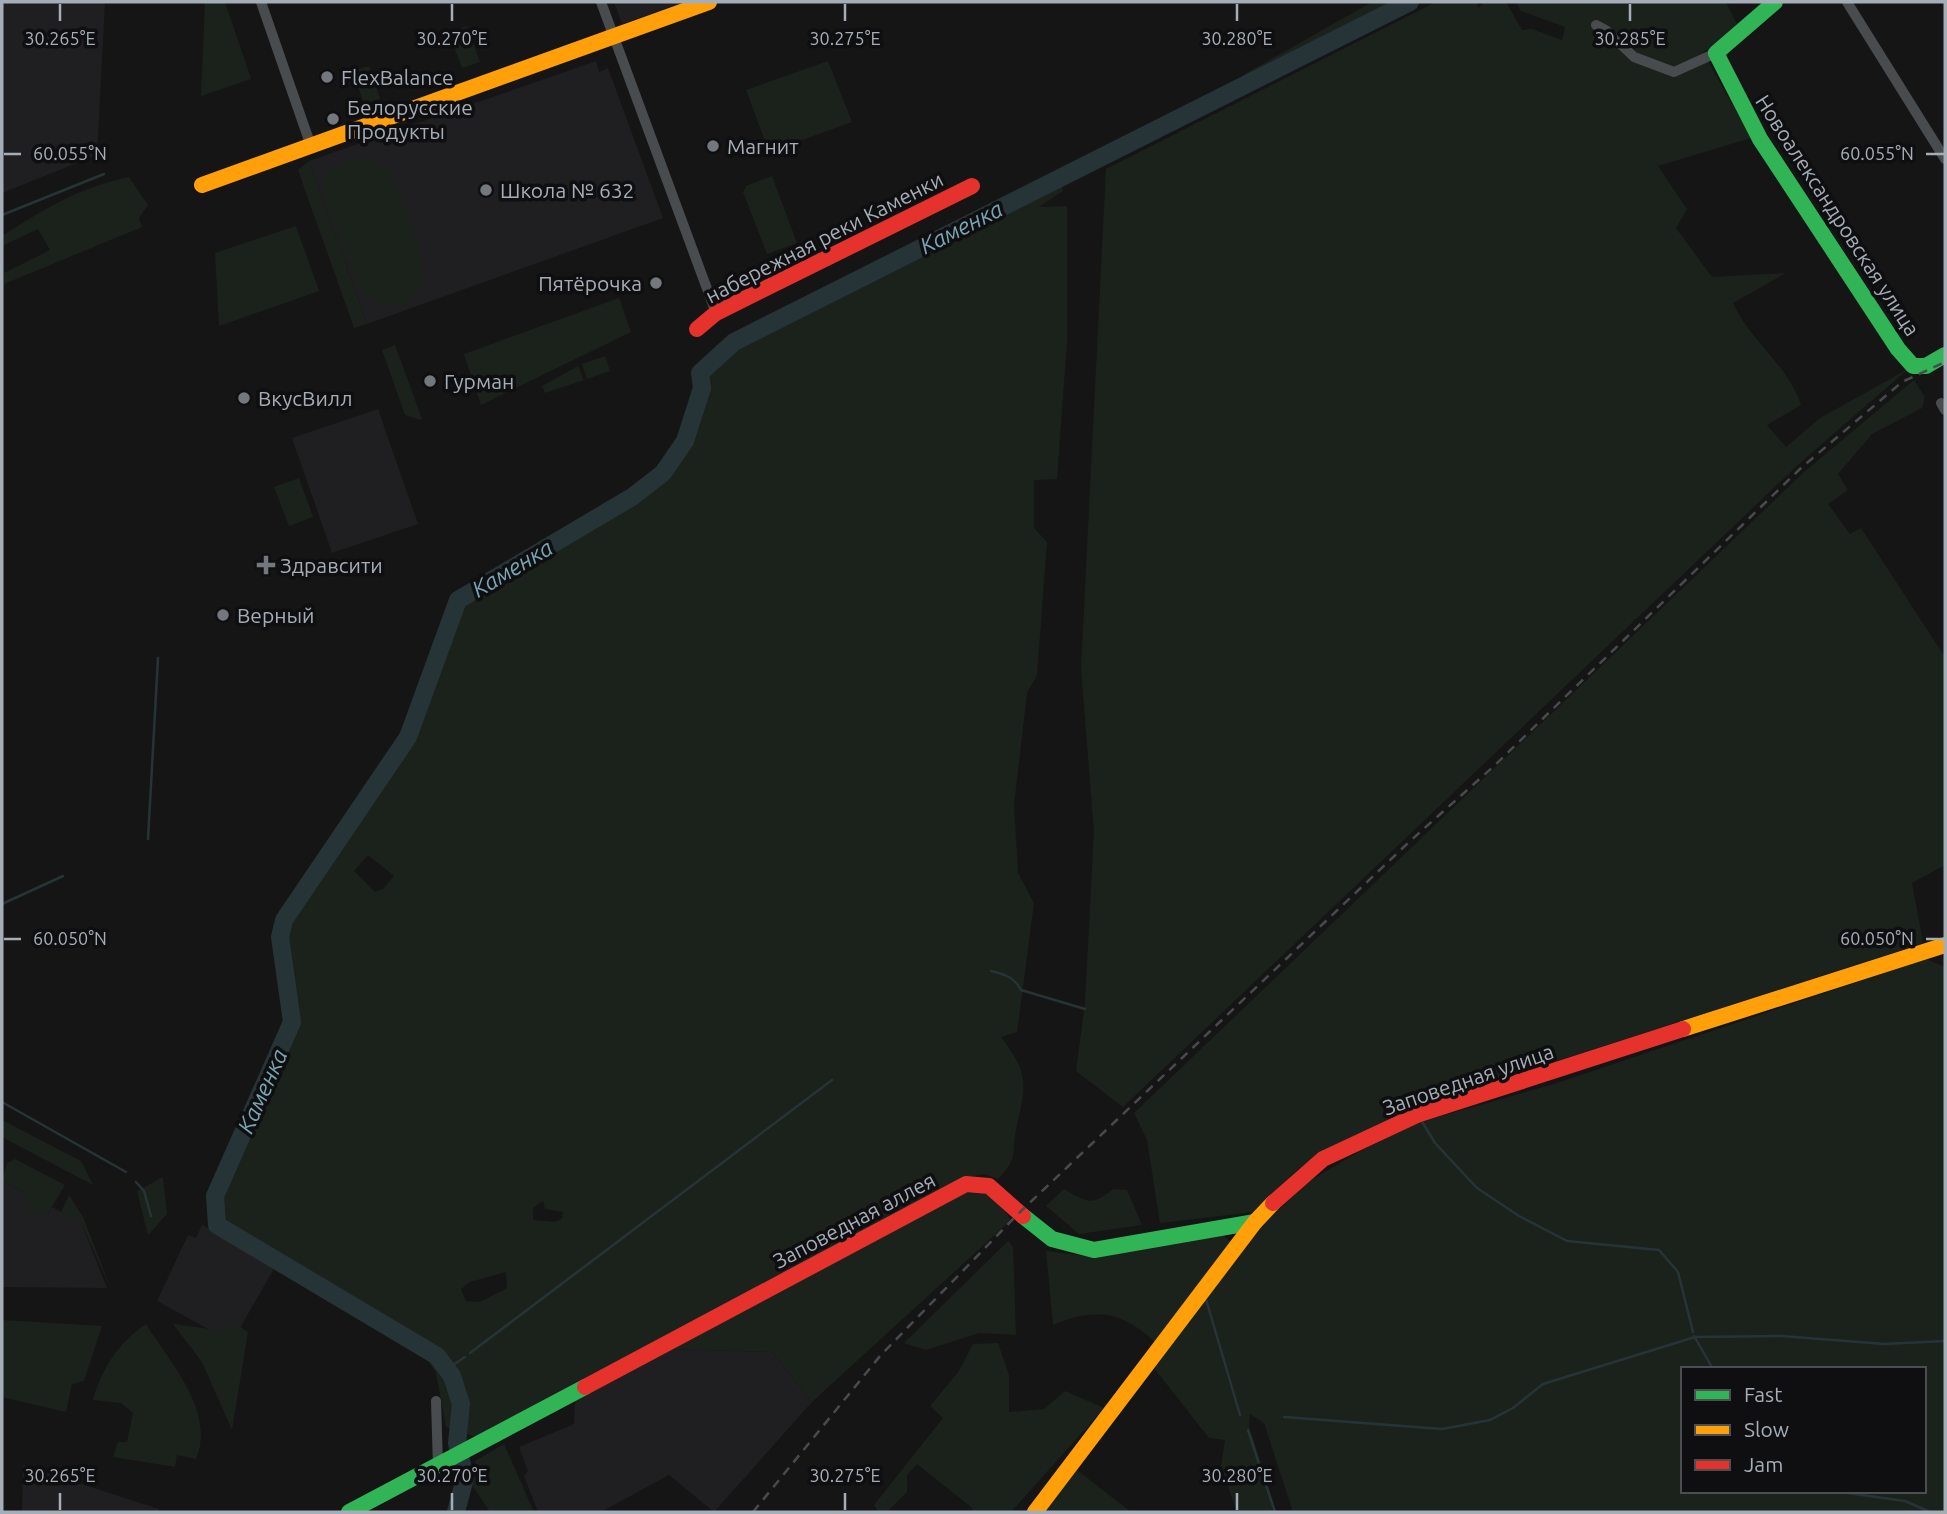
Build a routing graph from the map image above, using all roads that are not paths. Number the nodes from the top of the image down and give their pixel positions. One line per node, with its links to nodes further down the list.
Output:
1 (261, 2): 9 (street)
2 (601, 2): 7 (street)
3 (709, 2): 7 (street)
4 (1774, 2): 8 (street)
5 (1847, 2): 10 (street)
6 (1596, 25): 8 (street)
7 (614, 36): 9 (street); 13 (street)
8 (1716, 53): 15 (street, Новоалександровская улица)
9 (311, 146): 11 (street)
10 (1945, 159)
11 (202, 185)
12 (972, 186): 13 (street, набережная реки Каменки)
13 (716, 313): 14 (street, набережная реки Каменки)
14 (698, 329)
15 (1945, 355)
16 (1945, 945): 17 (street, Заповедная улица)
17 (1255, 1222): 19 (street, Заповедная аллея); 21 (street, Заповедная улица)
18 (436, 1401): 19 (street)
19 (443, 1464): 20 (street)
20 (348, 1512)
21 (1035, 1512)

